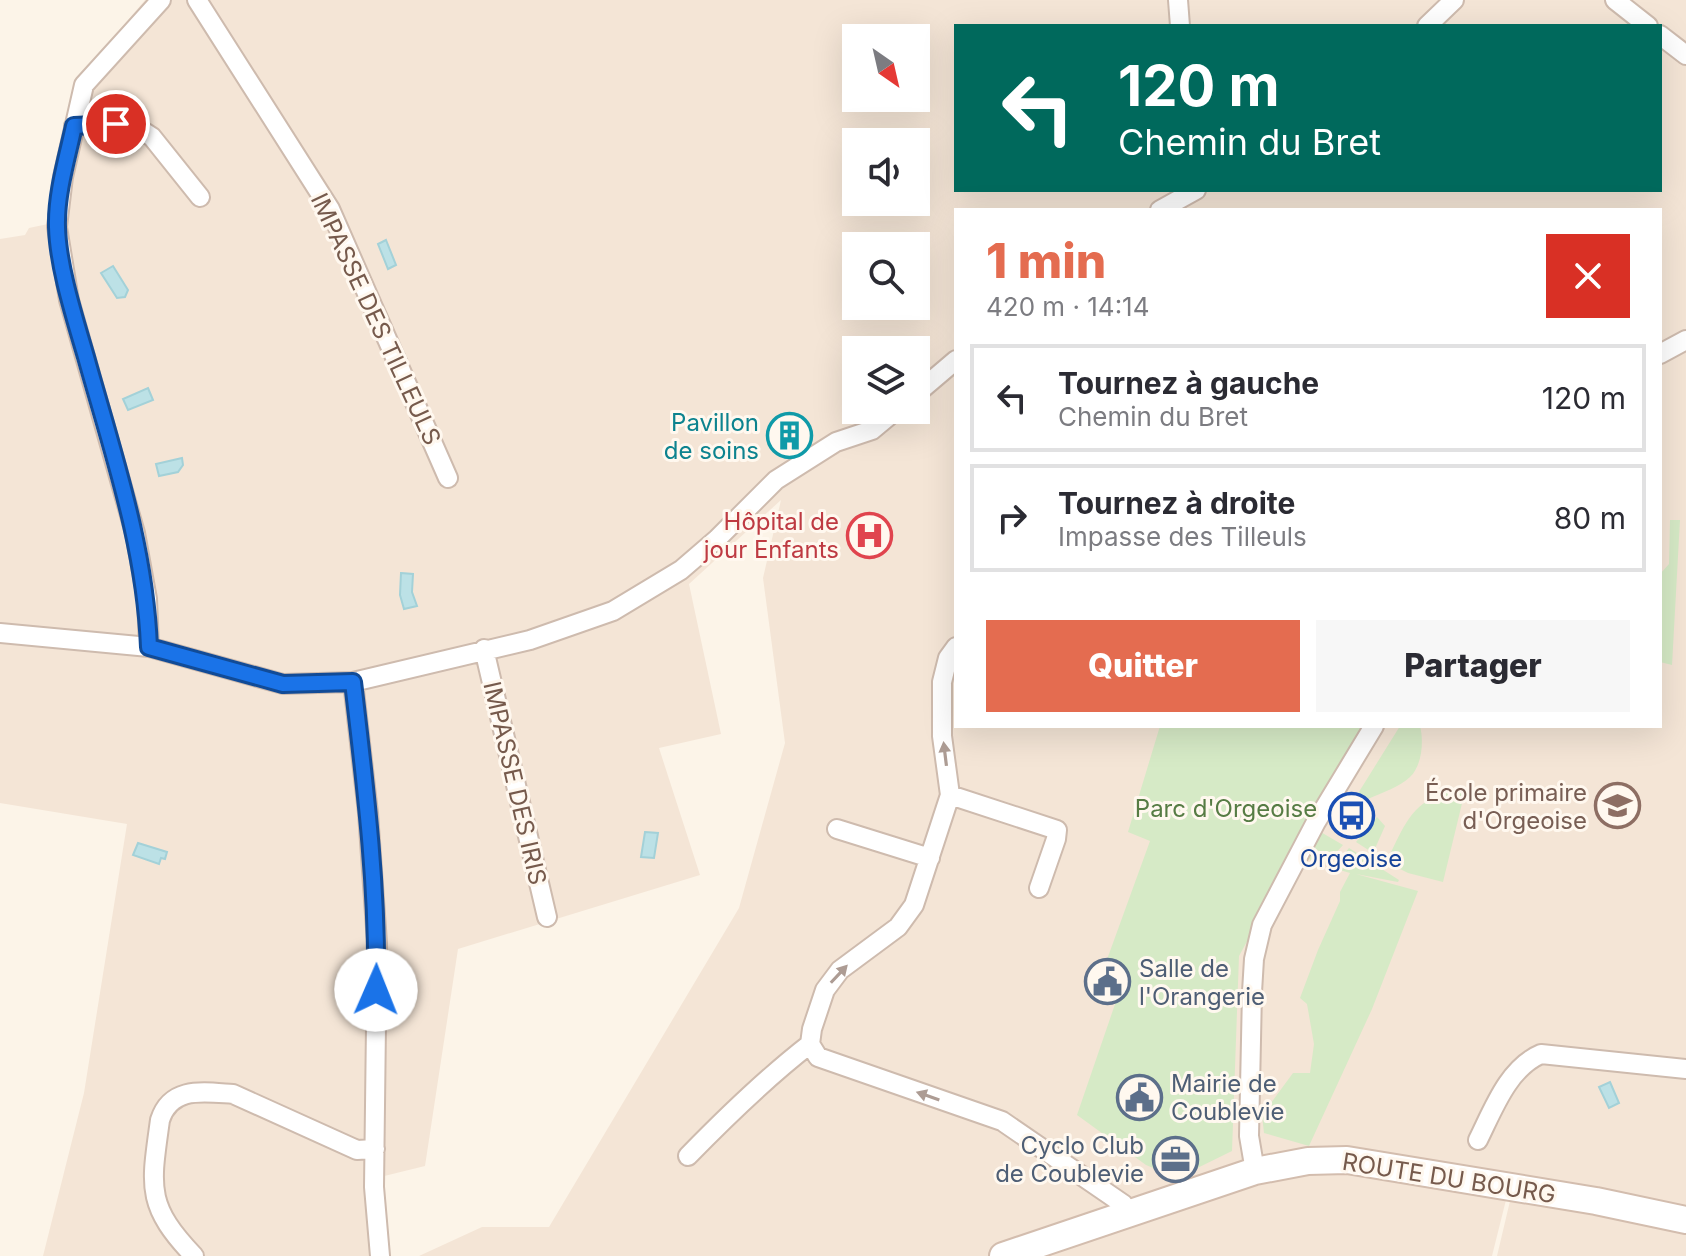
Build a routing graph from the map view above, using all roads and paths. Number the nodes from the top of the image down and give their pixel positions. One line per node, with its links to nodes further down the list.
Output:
1 (161, 0): 11 (street)
2 (197, 0): 20 (street, IMPASSE DES TILLEULS)
3 (1178, 0): 6 (street)
4 (1454, 0): 7 (street)
5 (1615, 0): 8 (street)
6 (1180, 24)
7 (1429, 24)
8 (1645, 24)
9 (1662, 37): 10 (street)
10 (1686, 55)
11 (74, 126): 13 (street); 22 (street)
12 (1192, 192): 14 (street)
13 (200, 197)
14 (1164, 208)
15 (1686, 340): 16 (street)
16 (1662, 350)
17 (954, 362): 18 (street)
18 (930, 382)
19 (879, 424): 23 (street)
20 (448, 478)
21 (0, 633): 22 (street)
22 (149, 647): 25 (street)
23 (484, 649): 25 (street); 31 (street, IMPASSE DES IRIS)
24 (954, 650): 27 (street, one-way to 24)
25 (353, 682): 35 (street)
26 (1373, 728): 37 (street)
27 (950, 795): 29 (street); 30 (street)
28 (837, 829): 29 (street)
29 (930, 858): 32 (street, one-way to 29)
30 (1039, 888)
31 (547, 917)
32 (810, 1044): 36 (street); 38 (street, one-way to 32)
33 (1686, 1069): 34 (street)
34 (1478, 1140)
35 (375, 1149): 40 (street); 41 (street)
36 (688, 1156)
37 (1255, 1171): 38 (main road, ROUTE DU BOURG); 39 (main road, ROUTE DU BOURG)
38 (1130, 1213): 42 (main road, ROUTE DU BOURG)
39 (1686, 1218)
40 (194, 1256)
41 (380, 1256)
42 (1003, 1256)

